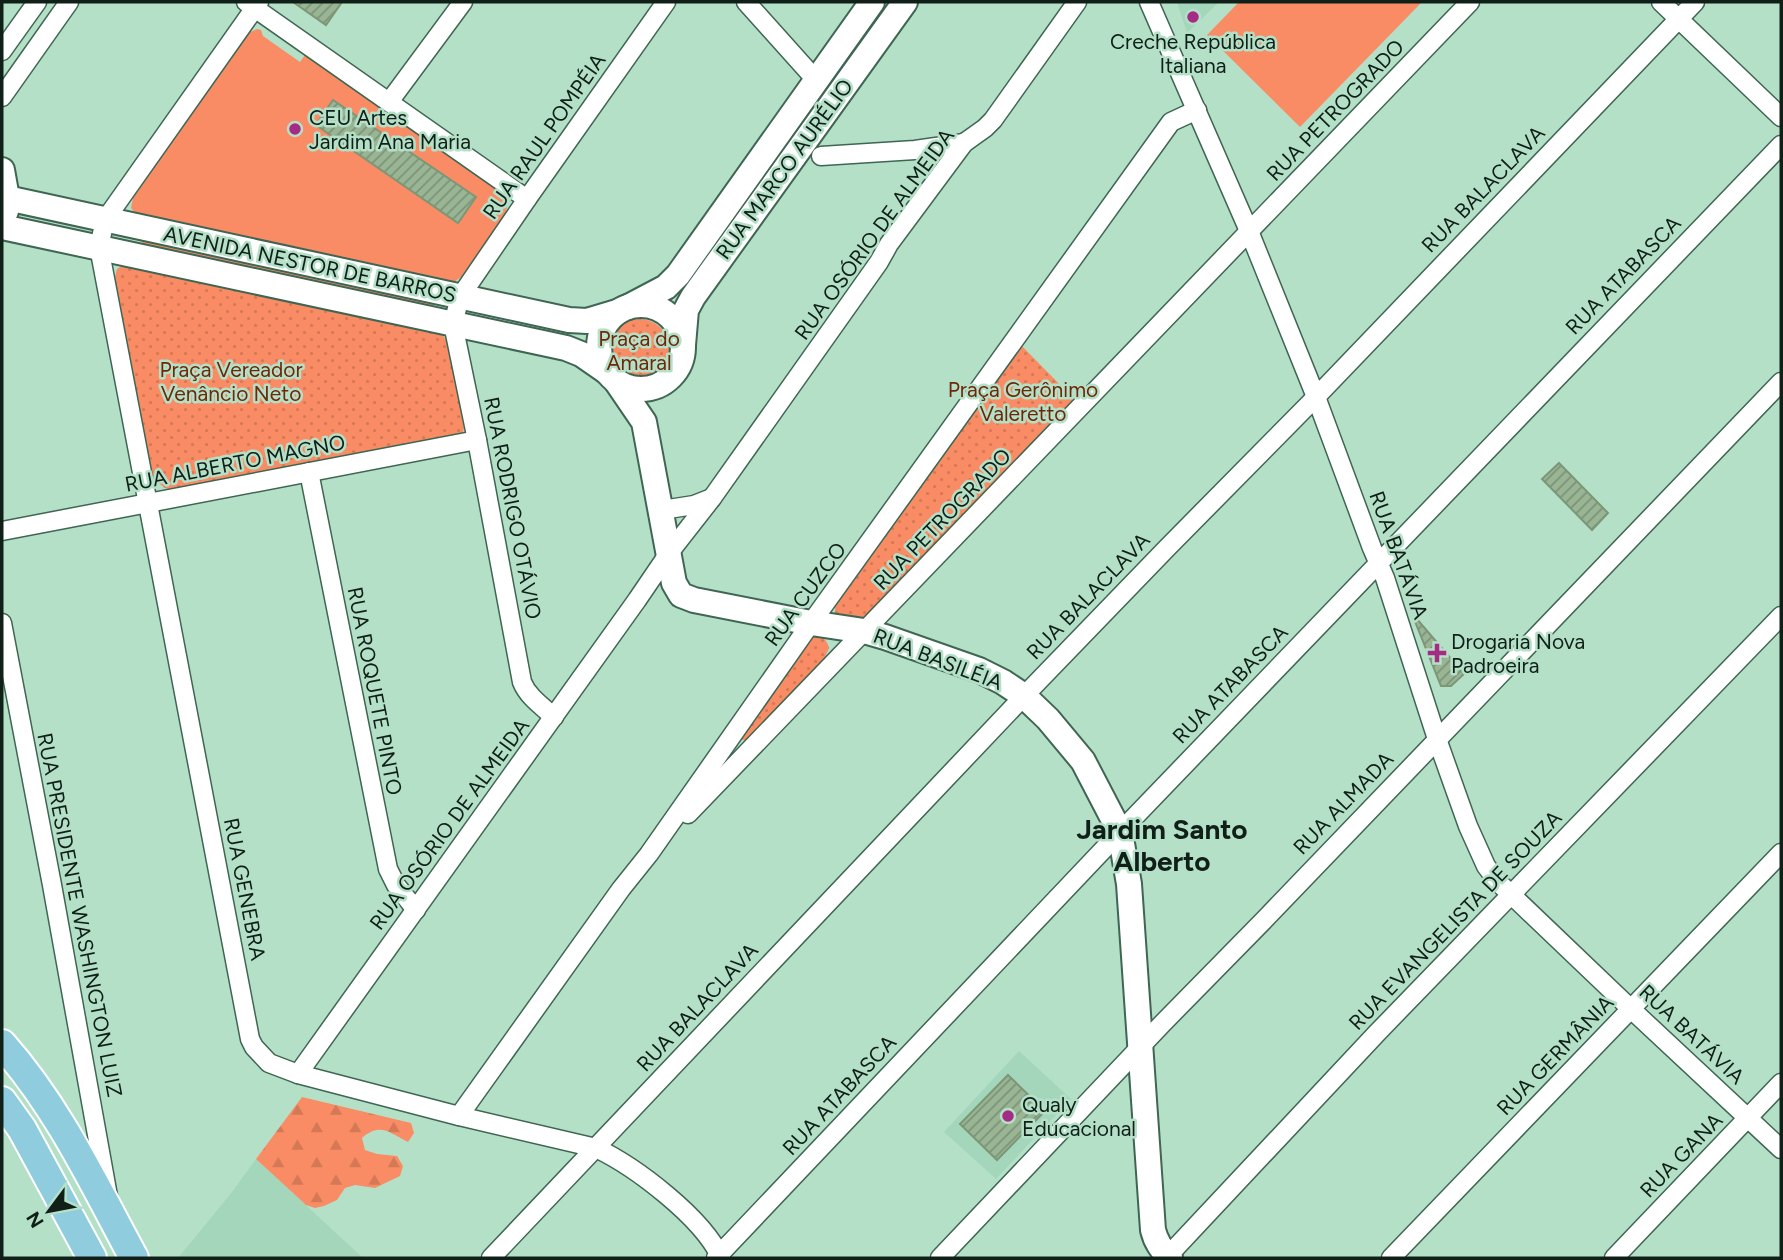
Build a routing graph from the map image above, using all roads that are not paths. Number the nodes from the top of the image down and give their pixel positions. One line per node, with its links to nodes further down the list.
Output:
1 (37, 2): 16 (street)
2 (68, 2): 19 (street)
3 (463, 2): 20 (street)
4 (666, 2): 32 (street, RUA RAUL POMPÉIA)
5 (746, 2): 15 (street)
6 (872, 2): 17 (street, RUA MARCO AURÉLIO)
7 (905, 2): 29 (street, RUA MARCO AURÉLIO)
8 (1077, 2): 23 (street, RUA OSÓRIO DE ALMEIDA)
9 (1149, 2): 21 (street, RUA BATÁVIA)
10 (1470, 2): 35 (street, RUA PETROGRADO)
11 (1661, 2): 14 (street)
12 (1695, 2): 14 (street, RUA BALACLAVA)
13 (253, 4): 20 (street); 33 (street)
14 (1679, 18): 22 (street); 44 (street, RUA BALACLAVA)
15 (789, 48): 17 (street); 18 (street)
16 (2, 51)
17 (835, 54): 18 (street, RUA MARCO AURÉLIO)
18 (816, 80): 27 (street, RUA MARCO AURÉLIO)
19 (2, 97)
20 (390, 102): 32 (street)
21 (1197, 110): 35 (street, RUA BATÁVIA); 58 (street, RUA CUZCO)
22 (1781, 117)
23 (964, 143): 25 (street); 30 (street, RUA OSÓRIO DE ALMEIDA)
24 (1781, 145): 53 (street, RUA ATABASCA)
25 (915, 150): 26 (street); 30 (street)
26 (821, 156)
27 (759, 161): 29 (street); 38 (street, RUA MARCO AURÉLIO)
28 (2, 170): 31 (street)
29 (779, 175): 40 (street, RUA MARCO AURÉLIO)
30 (934, 182): 48 (street, RUA OSÓRIO DE ALMEIDA)
31 (4, 197): 33 (street, AVENIDA NESTOR DE BARROS); 34 (street)
32 (527, 198): 37 (street, RUA RAUL POMPÉIA)
33 (105, 220): 36 (street, RUA GENEBRA); 37 (street, AVENIDA NESTOR DE BARROS)
34 (2, 228): 36 (street, AVENIDA NESTOR DE BARROS)
35 (1250, 231): 44 (street, RUA BATÁVIA); 59 (street, RUA PETROGRADO)
36 (99, 247): 39 (street, AVENIDA NESTOR DE BARROS); 49 (street, RUA GENEBRA)
37 (460, 297): 38 (street, AVENIDA NESTOR DE BARROS); 39 (street, RUA RODRIGO OTÁVIO)
38 (623, 309): 40 (street); 41 (street)
39 (453, 324): 41 (street, AVENIDA NESTOR DE BARROS); 46 (street, RUA RODRIGO OTÁVIO)
40 (682, 345): 42 (street)
41 (610, 375): 42 (street); 45 (street)
42 (671, 376): 45 (street)
43 (1781, 382): 62 (street, RUA ALMADA)
44 (1316, 397): 53 (street, RUA BATÁVIA); 60 (street, RUA BALACLAVA)
45 (644, 422): 50 (street)
46 (477, 440): 47 (street, RUA ALBERTO MAGNO); 61 (street, RUA RODRIGO OTÁVIO)
47 (309, 472): 49 (street, RUA ALBERTO MAGNO); 67 (street, RUA ROQUETE PINTO)
48 (712, 498): 50 (street); 52 (street, RUA OSÓRIO DE ALMEIDA)
49 (148, 503): 51 (street, RUA ALBERTO MAGNO); 71 (street, RUA GENEBRA)
50 (662, 510): 52 (street)
51 (2, 531)
52 (669, 553): 54 (street); 55 (street, RUA OSÓRIO DE ALMEIDA)
53 (1378, 563): 62 (street, RUA BATÁVIA); 63 (street, RUA ATABASCA)
54 (677, 590): 55 (street); 58 (street, RUA BASILÉIA)
55 (637, 600): 61 (street, RUA OSÓRIO DE ALMEIDA)
56 (1780, 619): 66 (street, RUA EVANGELISTA DE SOUZA)
57 (2, 622): 78 (street, RUA PRESIDENTE WASHINGTON LUIZ)
58 (811, 624): 59 (street, RUA BASILÉIA); 65 (street, RUA CUZCO)
59 (864, 631): 60 (street, RUA BASILÉIA); 65 (street, RUA PETROGRADO)
60 (1024, 696): 63 (street, RUA BASILÉIA); 76 (street, RUA BALACLAVA)
61 (554, 717): 67 (street, RUA OSÓRIO DE ALMEIDA)
62 (1437, 739): 66 (street, RUA BATÁVIA); 70 (street, RUA ALMADA)
63 (1120, 832): 70 (street, RUA BASILÉIA); 79 (street, RUA ATABASCA)
64 (1781, 853): 68 (street, RUA GERMÂNIA)
65 (649, 854): 74 (street, RUA CUZCO)
66 (1511, 894): 68 (street, RUA BATÁVIA); 80 (street, RUA EVANGELISTA DE SOUZA)
67 (416, 910): 71 (street, RUA OSÓRIO DE ALMEIDA)
68 (1631, 1009): 75 (street, RUA BATÁVIA); 85 (street, RUA GERMÂNIA)
69 (2, 1044): 78 (main road)
70 (1140, 1047): 80 (street, RUA BASILÉIA); 84 (street, RUA ALMADA)
71 (298, 1074): 74 (street, RUA GENEBRA)
72 (1781, 1083): 75 (street, RUA GANA)
73 (2, 1101): 81 (main road)
74 (459, 1116): 76 (street, RUA GENEBRA)
75 (1748, 1118): 77 (street, RUA BATÁVIA); 86 (street, RUA GANA)
76 (596, 1148): 79 (street, RUA GENEBRA); 83 (street, RUA BALACLAVA)
77 (1781, 1149)
78 (111, 1216): 82 (main road)
79 (719, 1257)
80 (1168, 1257)
81 (92, 1258)
82 (134, 1258)
83 (491, 1258)
84 (940, 1258)
85 (1391, 1258)
86 (1614, 1258)

